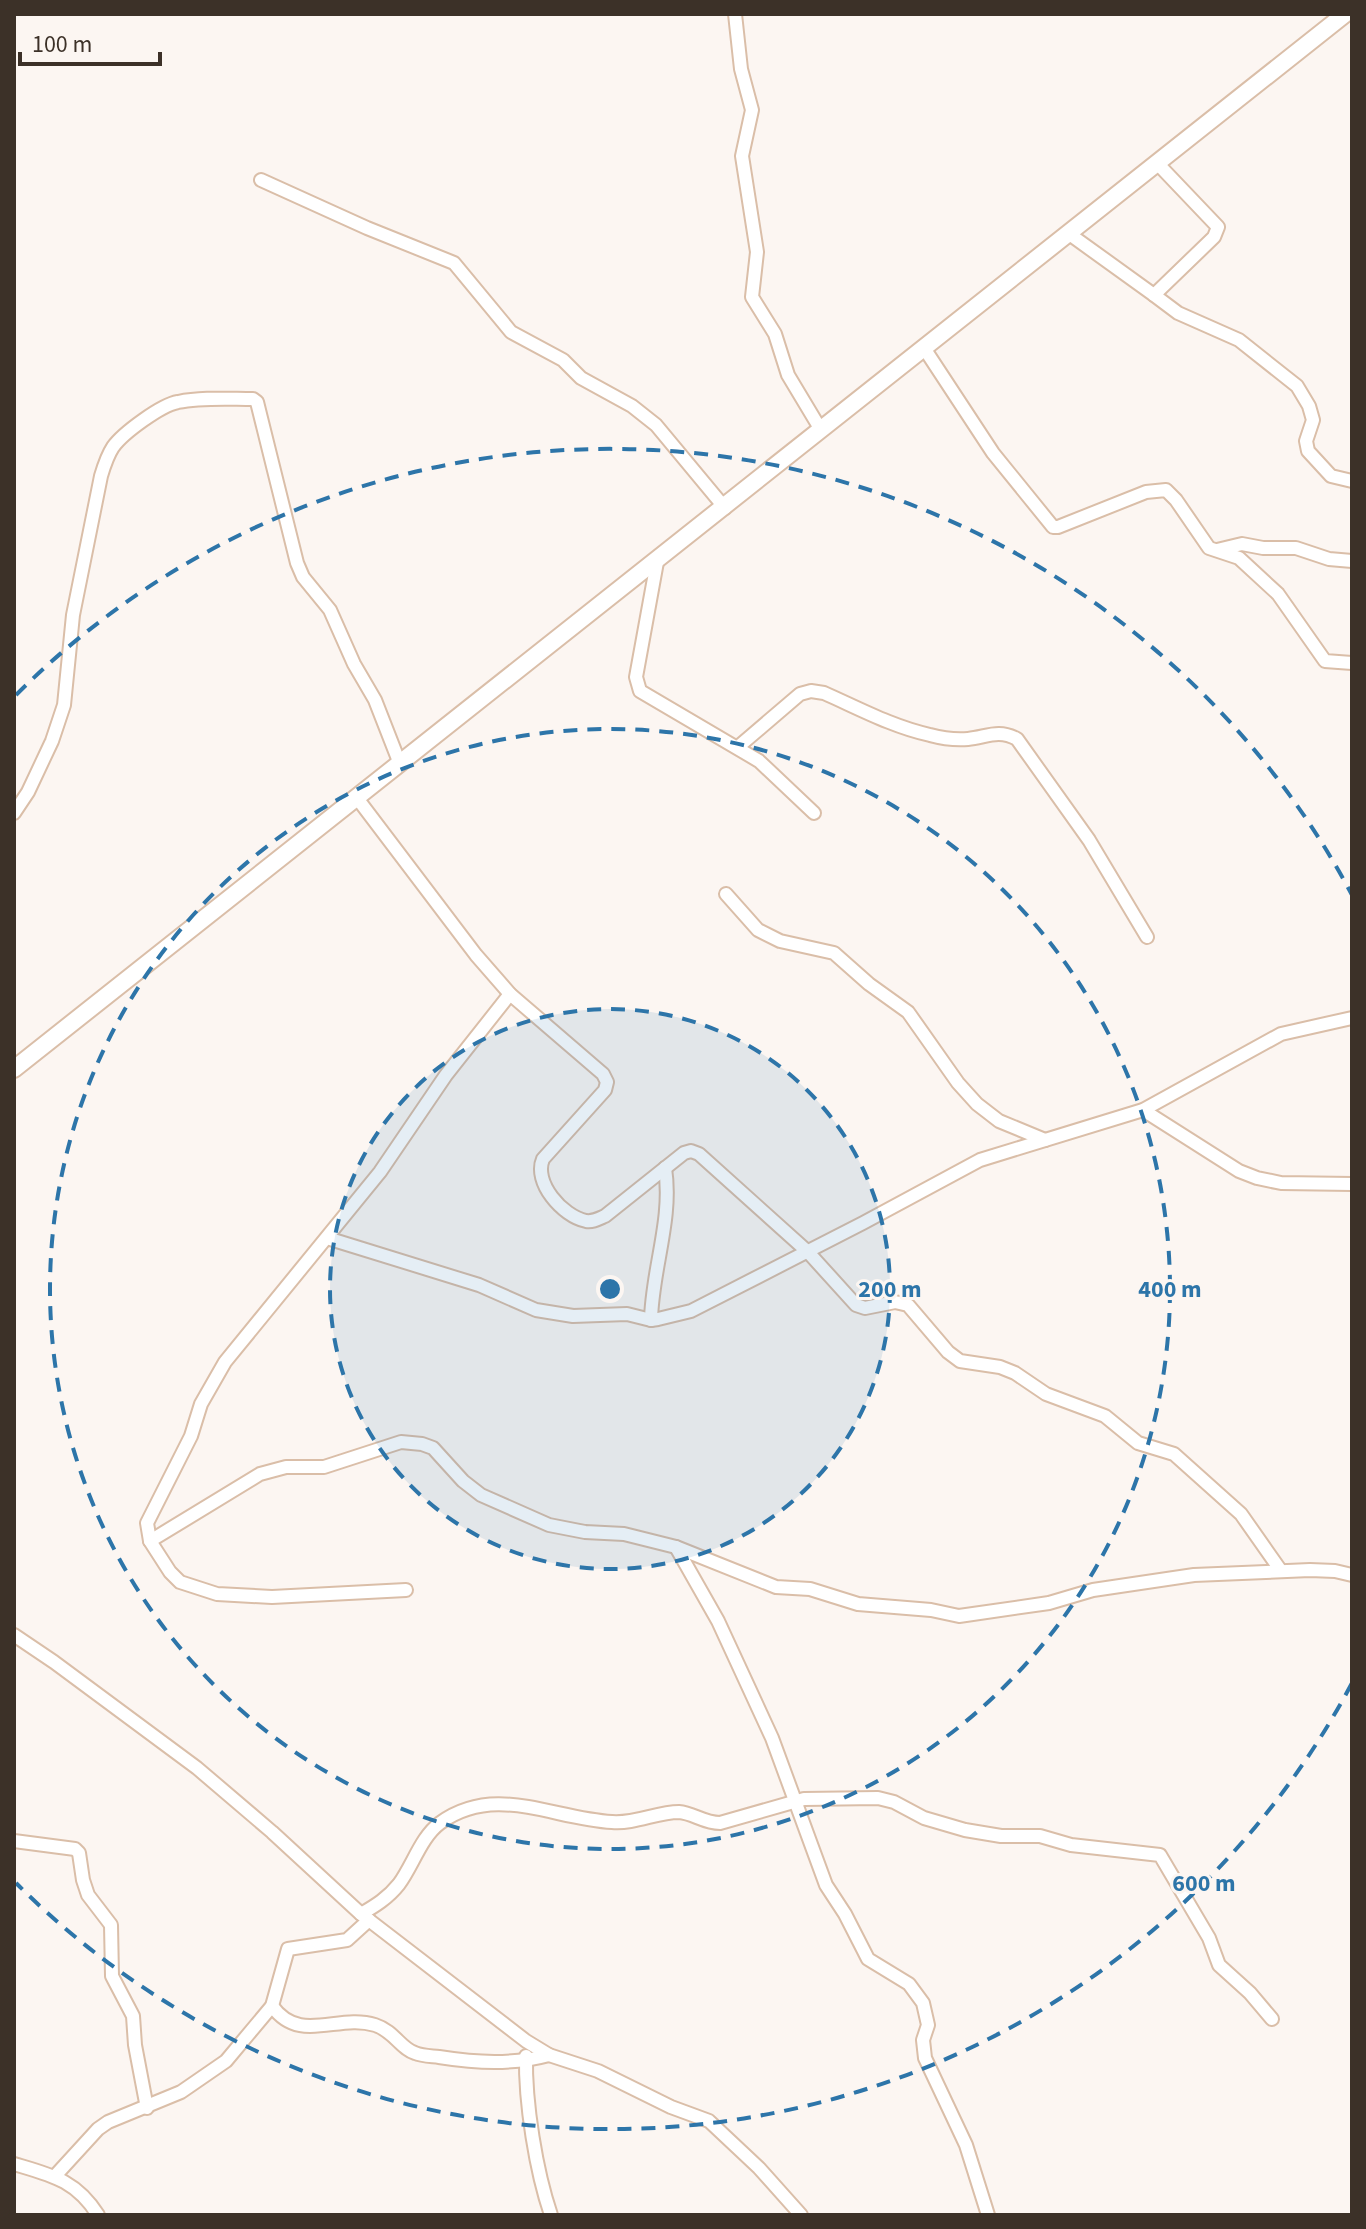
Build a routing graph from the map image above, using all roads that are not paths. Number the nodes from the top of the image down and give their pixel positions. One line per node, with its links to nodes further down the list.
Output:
1 (735, 14): 8 (street)
2 (1345, 14): 3 (main road)
3 (1157, 163): 5 (main road); 6 (street)
4 (261, 180): 10 (street)
5 (1068, 233): 6 (street); 7 (main road)
6 (1154, 295): 9 (street)
7 (924, 348): 8 (main road); 11 (street)
8 (821, 430): 10 (main road)
9 (1352, 481)
10 (725, 508): 13 (main road)
11 (1217, 550): 12 (street); 14 (street)
12 (1352, 561)
13 (657, 562): 15 (street); 16 (main road)
14 (1352, 663)
15 (738, 747): 19 (street); 21 (street)
16 (400, 764): 17 (main road); 18 (street)
17 (357, 798): 22 (street); 24 (main road)
18 (14, 813)
19 (814, 813)
20 (726, 894): 26 (street)
21 (1147, 937)
22 (510, 994): 27 (street); 29 (street)
23 (1352, 1018): 25 (street)
24 (14, 1069)
25 (1143, 1110): 26 (street); 28 (street)
26 (1045, 1140): 30 (street)
27 (665, 1168): 30 (street); 31 (street)
28 (1352, 1184)
29 (327, 1238): 31 (street); 32 (street)
30 (808, 1252): 31 (street); 34 (street)
31 (651, 1320)
32 (150, 1541): 33 (street); 36 (street)
33 (676, 1547): 34 (street); 38 (street)
34 (1281, 1571): 35 (street)
35 (1352, 1575)
36 (406, 1590)
37 (14, 1635): 40 (street)
38 (796, 1801): 40 (street); 42 (street); 52 (street)
39 (14, 1841): 46 (street)
40 (365, 1917): 41 (street); 43 (street)
41 (272, 2006): 45 (street); 46 (street)
42 (1272, 2019)
43 (526, 2041): 44 (street); 45 (street)
44 (549, 2055): 45 (street); 51 (street)
45 (525, 2061): 50 (street)
46 (147, 2108): 48 (street)
47 (14, 2164): 48 (street)
48 (55, 2176): 49 (street)
49 (98, 2215)
50 (551, 2215)
51 (801, 2215)
52 (988, 2215)

